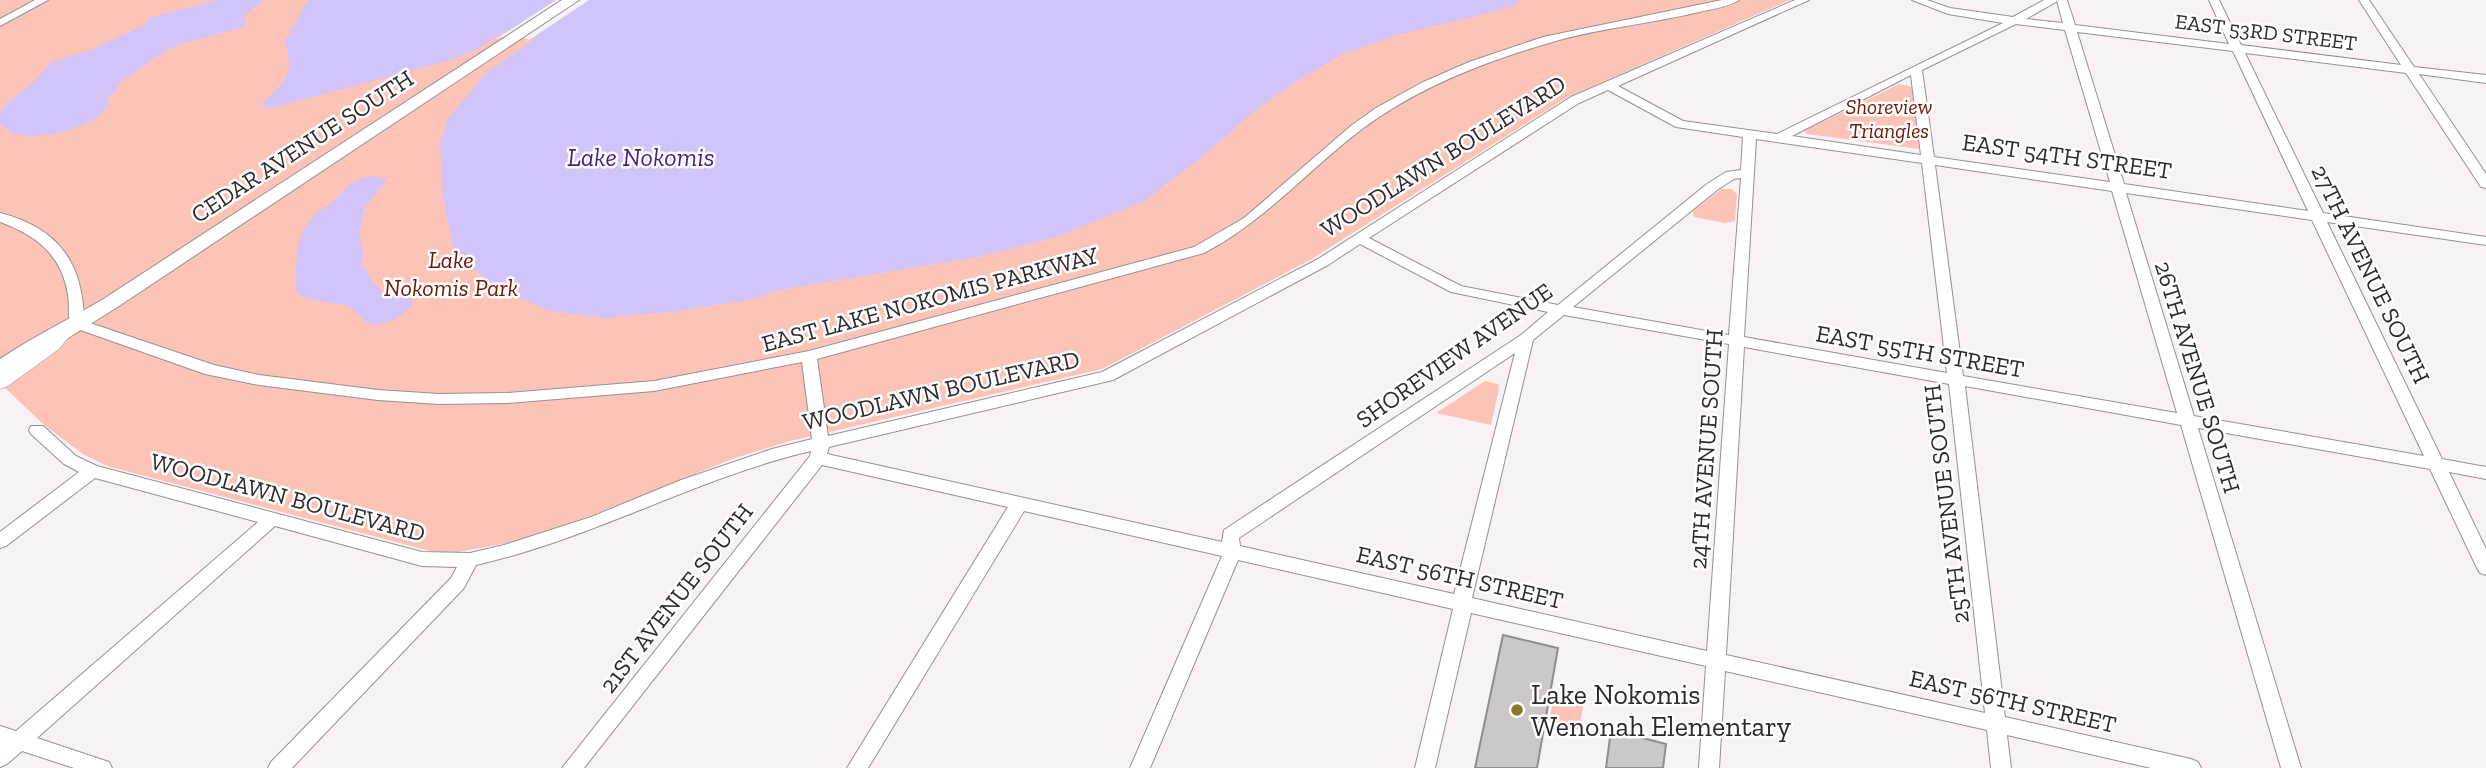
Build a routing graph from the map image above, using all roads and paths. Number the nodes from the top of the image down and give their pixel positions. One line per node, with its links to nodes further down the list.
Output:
1 (43, 0): 11 (street)
2 (572, 0): 29 (main road, CEDAR AVENUE SOUTH)
3 (1734, 0): 32 (street, EAST LAKE NOKOMIS PARKWAY)
4 (1804, 0): 17 (street, WOODLAWN BOULEVARD)
5 (1917, 0): 10 (street, EAST 53RD STREET)
6 (2052, 0): 10 (street)
7 (2062, 0): 12 (street, 26TH AVENUE SOUTH)
8 (2214, 0): 13 (street, 27TH AVENUE SOUTH)
9 (2364, 0): 15 (street)
10 (2015, 20): 12 (street, EAST 53RD STREET); 14 (street)
11 (0, 23)
12 (2071, 27): 13 (street, EAST 53RD STREET); 23 (street, 26TH AVENUE SOUTH)
13 (2237, 48): 15 (street, EAST 53RD STREET); 24 (street, 27TH AVENUE SOUTH)
14 (1916, 68): 19 (street); 20 (street, 25TH AVENUE SOUTH)
15 (2410, 69): 16 (street, EAST 53RD STREET); 22 (street)
16 (2486, 79)
17 (1608, 85): 18 (street, EAST 54TH STREET); 26 (street, WOODLAWN BOULEVARD)
18 (1750, 133): 19 (street, EAST 54TH STREET); 21 (street, 24TH AVENUE SOUTH)
19 (1779, 138): 20 (street, EAST 54TH STREET)
20 (1929, 159): 23 (street, EAST 54TH STREET); 34 (street, 25TH AVENUE SOUTH)
21 (1748, 173): 28 (street, SHOREVIEW AVENUE); 31 (street, 24TH AVENUE SOUTH)
22 (2486, 184)
23 (2118, 187): 24 (street, EAST 54TH STREET); 36 (street, 26TH AVENUE SOUTH)
24 (2318, 216): 27 (street, EAST 54TH STREET); 39 (street, 27TH AVENUE SOUTH)
25 (0, 217): 29 (street)
26 (1358, 238): 28 (street, EAST 55TH STREET); 38 (street, WOODLAWN BOULEVARD)
27 (2486, 241)
28 (1561, 310): 30 (street, SHOREVIEW AVENUE); 31 (street, EAST 55TH STREET)
29 (69, 329): 32 (street, EAST LAKE NOKOMIS PARKWAY); 33 (main road, CEDAR AVENUE SOUTH); 35 (highway, CEDAR AVENUE SOUTH)
30 (1526, 338): 45 (street, SHOREVIEW AVENUE); 48 (street)
31 (1738, 341): 34 (street, EAST 55TH STREET); 49 (street, 24TH AVENUE SOUTH)
32 (809, 356): 38 (street)
33 (0, 369)
34 (1956, 380): 36 (street, EAST 55TH STREET); 50 (street, 25TH AVENUE SOUTH)
35 (0, 381)
36 (2188, 421): 39 (street, EAST 55TH STREET); 62 (street, 26TH AVENUE SOUTH)
37 (37, 430): 40 (street, WOODLAWN BOULEVARD)
38 (819, 452): 42 (street, EAST 56TH STREET); 46 (street, WOODLAWN BOULEVARD); 55 (street, 21ST AVENUE SOUTH)
39 (2437, 465): 41 (street, EAST 55TH STREET); 47 (street, 27TH AVENUE SOUTH)
40 (92, 471): 43 (street, WOODLAWN BOULEVARD); 44 (street)
41 (2486, 473)
42 (1019, 504): 45 (street, EAST 56TH STREET); 56 (street)
43 (271, 520): 46 (street, WOODLAWN BOULEVARD); 51 (street)
44 (0, 541)
45 (1232, 553): 48 (street, EAST 56TH STREET); 57 (street, SHOREVIEW AVENUE)
46 (470, 560): 54 (street)
47 (2486, 568)
48 (1462, 604): 49 (street, EAST 56TH STREET); 58 (street)
49 (1716, 661): 50 (street, EAST 56TH STREET); 59 (street, 24TH AVENUE SOUTH)
50 (1996, 723): 60 (street, 25TH AVENUE SOUTH); 61 (street, EAST 56TH STREET)
51 (10, 738): 52 (street); 53 (street)
52 (0, 758)
53 (102, 768)
54 (278, 768)
55 (572, 768)
56 (857, 768)
57 (1140, 768)
58 (1425, 768)
59 (1709, 768)
60 (2001, 768)
61 (2191, 768)
62 (2291, 768)

